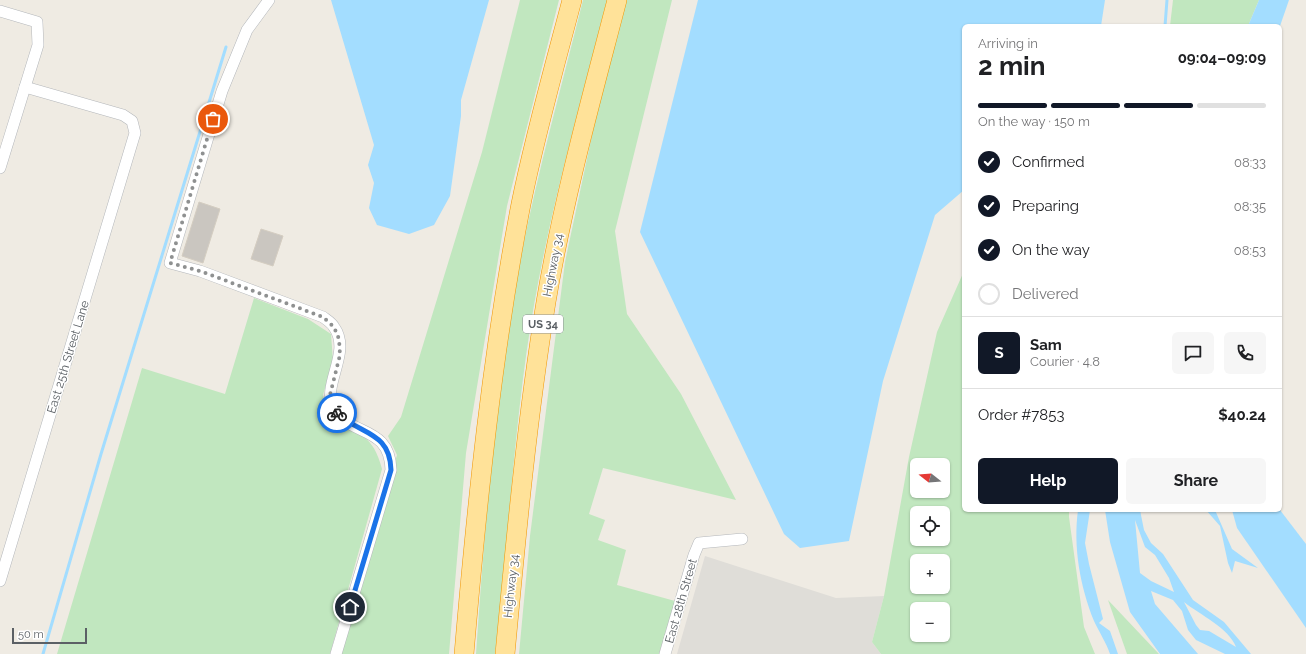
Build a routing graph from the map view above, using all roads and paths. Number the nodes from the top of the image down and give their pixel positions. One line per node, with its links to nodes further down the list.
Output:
1 (269, 0): 9 (street)
2 (572, 0): 10 (highway)
3 (617, 0): 11 (highway, Highway 34 / US 34)
4 (0, 11): 5 (street)
5 (25, 87): 6 (street); 8 (street, East 25th Street Lane)
6 (0, 168)
7 (742, 540): 12 (street, East 28th Street)
8 (0, 581)
9 (336, 654)
10 (464, 654)
11 (505, 654)
12 (665, 654)

